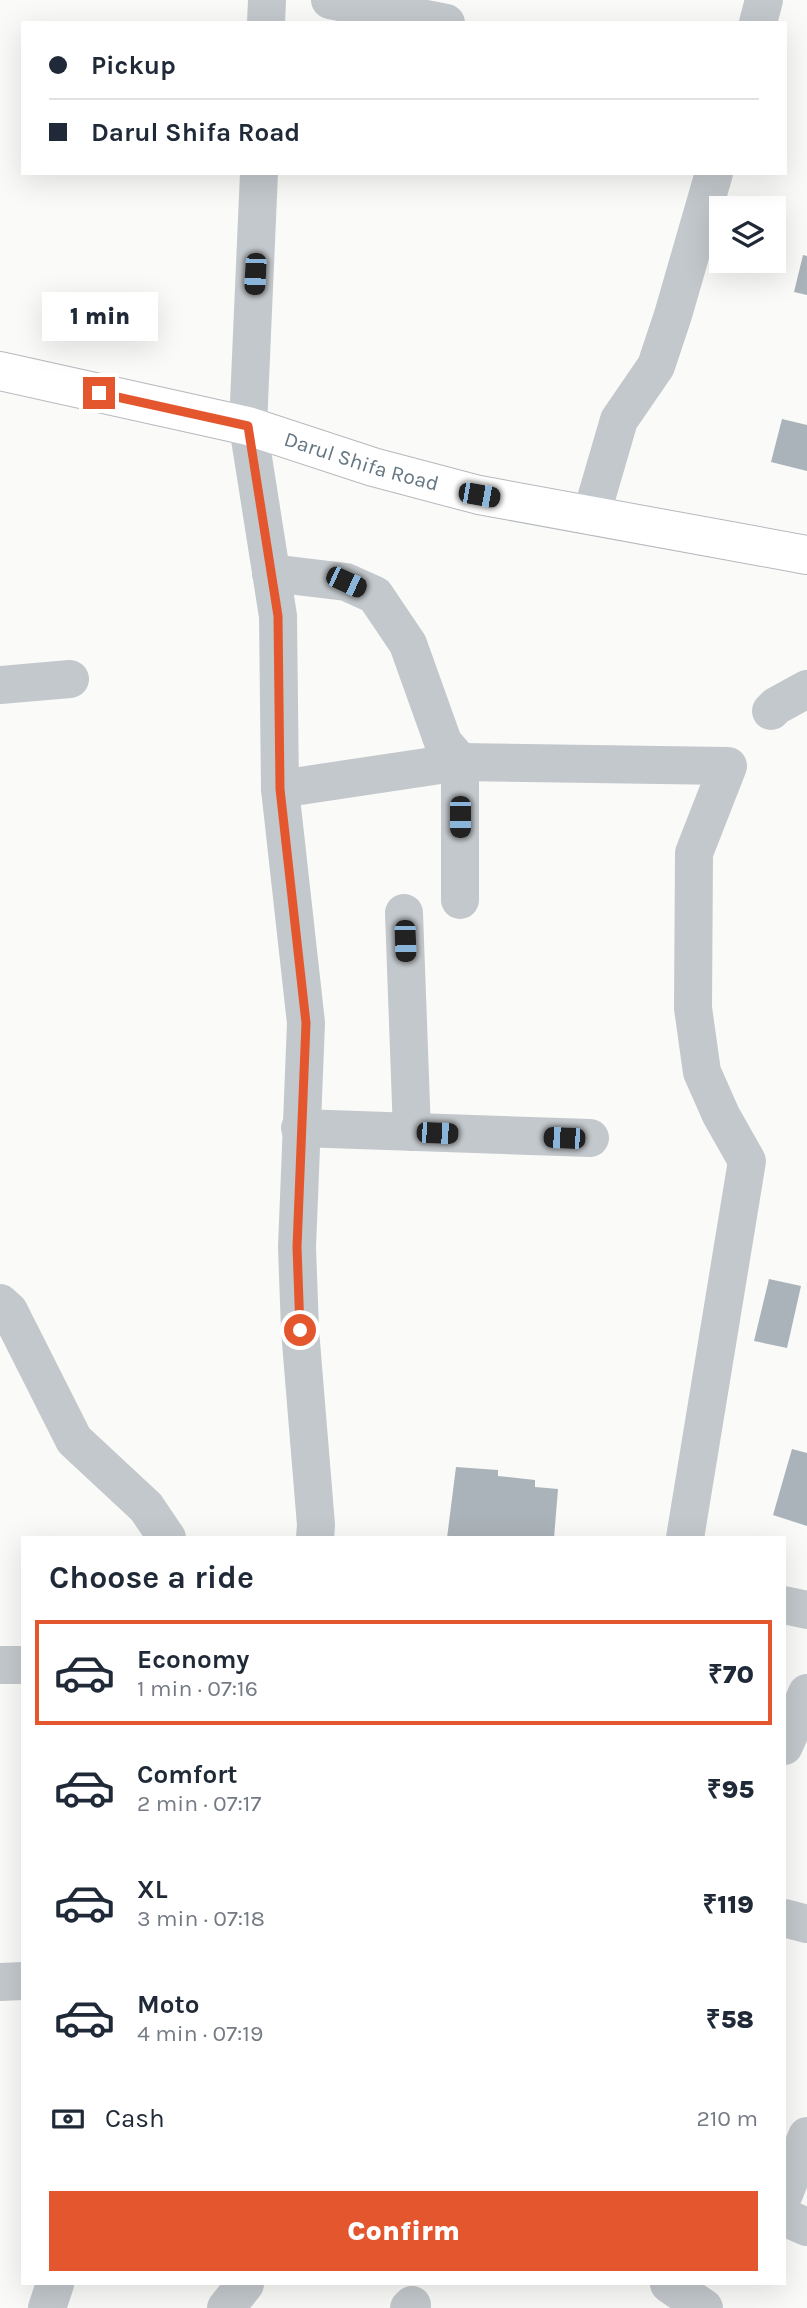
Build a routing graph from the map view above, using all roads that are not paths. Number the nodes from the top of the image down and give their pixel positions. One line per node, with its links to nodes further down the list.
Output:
1 (267, 0): 4 (street)
2 (330, 0): 5 (street)
3 (764, 0): 6 (street)
4 (266, 21)
5 (436, 21)
6 (759, 21)
7 (259, 175): 10 (street)
8 (713, 175): 11 (street)
9 (0, 371): 10 (highway, Darul Shifa Road)
10 (248, 426): 11 (highway, Darul Shifa Road); 13 (street)
11 (591, 516): 12 (highway, Darul Shifa Road)
12 (807, 555)
13 (271, 573): 18 (street); 19 (street)
14 (70, 679): 15 (street)
15 (0, 685)
16 (807, 689): 17 (street)
17 (771, 711)
18 (460, 762): 19 (street); 20 (street); 28 (street)
19 (280, 789): 22 (street)
20 (460, 900)
21 (404, 914): 23 (street)
22 (300, 1128): 23 (street); 27 (street)
23 (412, 1132): 24 (street)
24 (590, 1138)
25 (0, 1303): 26 (street)
26 (166, 1536)
27 (315, 1536)
28 (685, 1536)
29 (786, 1605): 30 (street)
30 (807, 1610)
31 (0, 1665): 32 (street)
32 (21, 1665)
33 (807, 1693): 34 (street)
34 (786, 1741)
35 (786, 1919): 36 (street)
36 (807, 1924)
37 (21, 1981): 38 (street)
38 (0, 1982)
39 (807, 2136): 40 (street)
40 (786, 2189)
41 (786, 2218): 42 (street)
42 (807, 2227)
43 (55, 2285): 46 (street)
44 (244, 2285): 47 (street)
45 (670, 2285): 48 (street)
46 (47, 2308)
47 (226, 2308)
48 (704, 2308)

